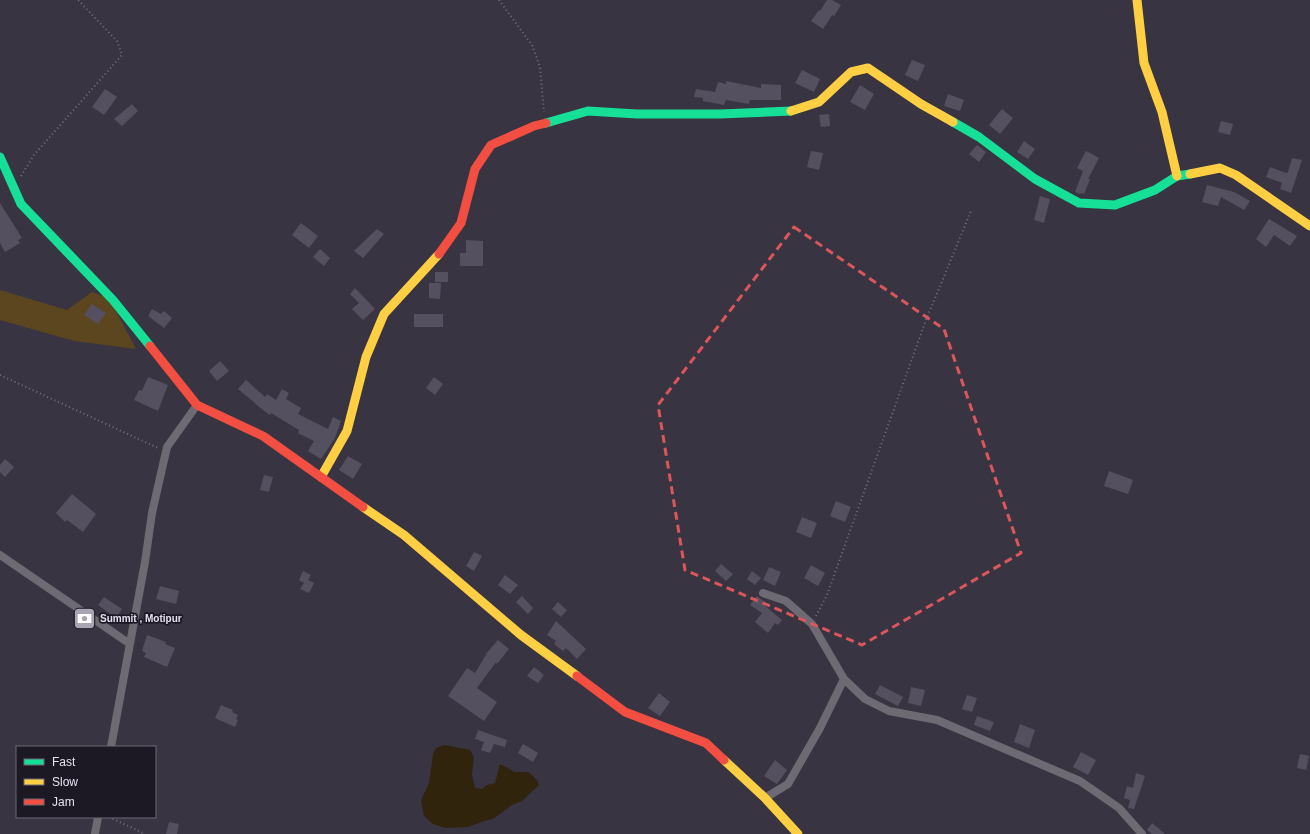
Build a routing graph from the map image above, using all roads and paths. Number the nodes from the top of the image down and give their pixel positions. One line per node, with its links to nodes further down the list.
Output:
1 (78, 0): 7 (path)
2 (499, 0): 4 (path)
3 (1137, 0): 6 (street)
4 (546, 123): 6 (street); 13 (street)
5 (0, 157): 7 (street)
6 (1177, 176): 9 (street)
7 (13, 187): 11 (street)
8 (971, 210): 16 (path)
9 (1310, 226)
10 (0, 375): 12 (path)
11 (197, 405): 12 (street); 13 (street)
12 (166, 452): 17 (street)
13 (321, 477): 20 (street)
14 (0, 555): 17 (street)
15 (763, 594): 16 (street)
16 (812, 624): 18 (street)
17 (130, 644): 19 (street)
18 (844, 679): 20 (street); 26 (street)
19 (111, 746)
20 (765, 798): 25 (street)
21 (98, 818): 23 (street)
22 (111, 818): 24 (path)
23 (95, 834)
24 (145, 834)
25 (798, 834)
26 (1142, 834)

